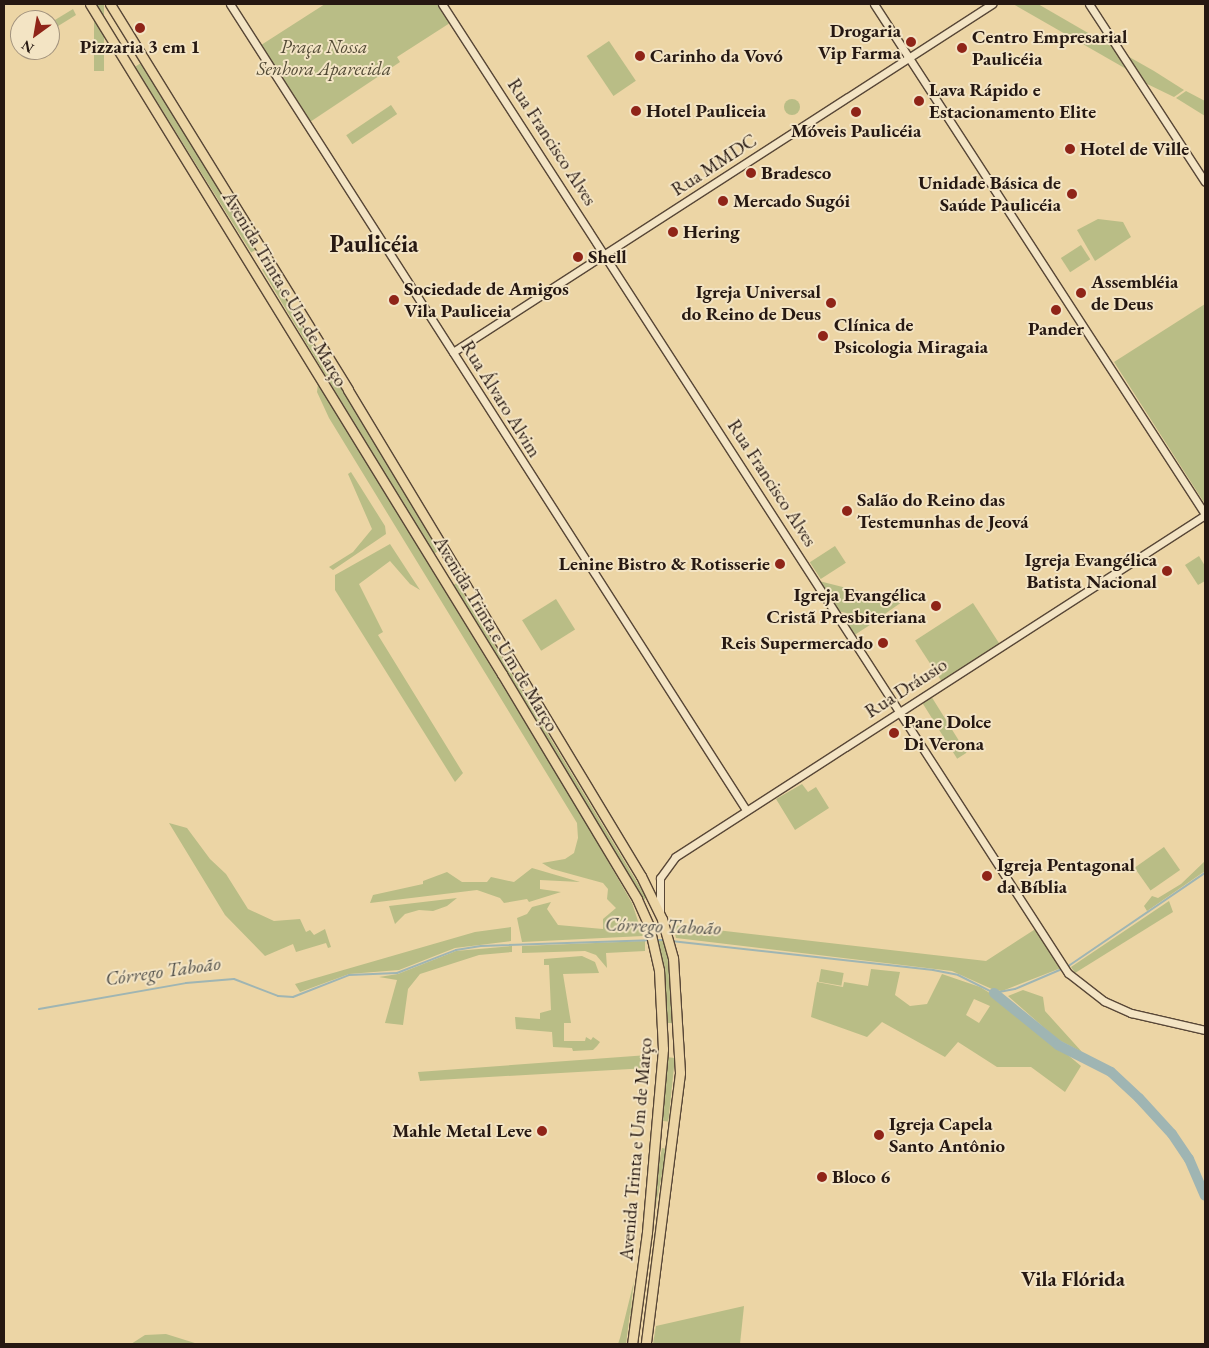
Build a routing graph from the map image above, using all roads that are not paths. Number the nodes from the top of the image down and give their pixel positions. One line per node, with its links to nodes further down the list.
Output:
1 (90, 4): 16 (main road, Avenida Trinta e Um de Março)
2 (110, 4): 15 (main road, Avenida Trinta e Um de Março)
3 (230, 4): 11 (street, Rua Álvaro Alvim)
4 (442, 4): 10 (street, Rua Francisco Alves)
5 (874, 4): 8 (street)
6 (992, 4): 8 (street, Rua MMDC)
7 (1089, 4): 9 (street)
8 (909, 58): 10 (street, Rua MMDC); 12 (street)
9 (1205, 182)
10 (605, 255): 11 (street, Rua MMDC); 13 (street, Rua Francisco Alves)
11 (453, 352): 14 (street, Rua Álvaro Alvim)
12 (1205, 515): 13 (street, Rua Dráusio)
13 (898, 712): 14 (street, Rua Dráusio); 17 (street, Rua Francisco Alves)
14 (746, 810): 15 (street, Rua Dráusio)
15 (661, 915): 16 (street); 19 (main road, Avenida Trinta e Um de Março)
16 (650, 930): 18 (main road, Avenida Trinta e Um de Março)
17 (1205, 1030)
18 (640, 1285): 19 (main road); 20 (main road, Avenida Trinta e Um de Março)
19 (649, 1324): 21 (main road, Avenida Trinta e Um de Março)
20 (634, 1344)
21 (646, 1344)

